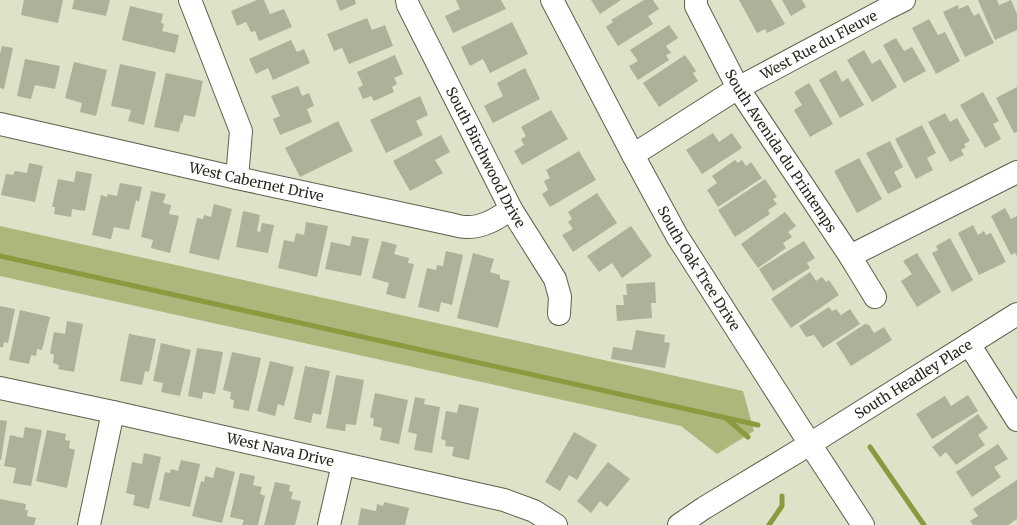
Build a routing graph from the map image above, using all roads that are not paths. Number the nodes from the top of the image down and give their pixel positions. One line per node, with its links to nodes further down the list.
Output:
1 (190, 0): 10 (street)
2 (407, 0): 11 (street, South Birchwood Drive)
3 (552, 0): 8 (street, South Oak Tree Drive)
4 (696, 0): 6 (street, South Avenida du Printemps)
5 (904, 0): 6 (street, West Rue du Fleuve)
6 (738, 88): 8 (street, West Rue du Fleuve); 12 (street, South Avenida du Printemps)
7 (0, 124): 10 (street, West Cabernet Drive)
8 (633, 155): 20 (street, South Oak Tree Drive)
9 (1017, 172): 12 (street)
10 (237, 178): 11 (street, West Cabernet Drive)
11 (511, 209): 14 (street, South Birchwood Drive)
12 (850, 256): 13 (street, South Avenida du Printemps)
13 (875, 297)
14 (559, 314)
15 (1017, 314): 16 (street, South Headley Place)
16 (969, 344): 19 (street); 20 (street, South Headley Place)
17 (0, 388): 18 (street, West Nava Drive)
18 (113, 412): 21 (street, West Nava Drive); 23 (street)
19 (1017, 420)
20 (810, 444): 22 (street, South Headley Place); 26 (street, South Oak Tree Drive)
21 (343, 464): 24 (street); 25 (street, West Nava Drive)
22 (691, 522)
23 (89, 525)
24 (328, 525)
25 (556, 525)
26 (864, 525)

